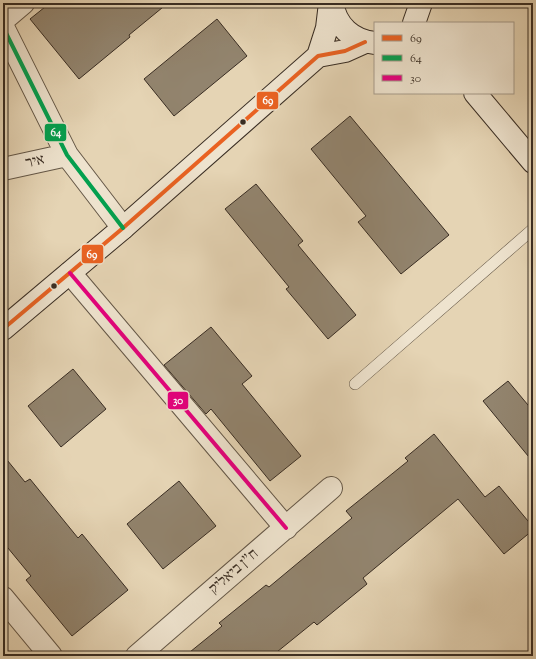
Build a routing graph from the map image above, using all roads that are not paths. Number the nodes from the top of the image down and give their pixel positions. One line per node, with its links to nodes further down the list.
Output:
1 (23, 3): 3 (street)
2 (331, 3): 5 (street); 6 (street)
3 (3, 20)
4 (3, 27): 8 (street)
5 (370, 43): 6 (street)
6 (318, 56): 11 (street)
7 (476, 94): 9 (street)
8 (67, 155): 10 (street, איר); 11 (street)
9 (533, 162)
10 (3, 169)
11 (123, 228): 13 (street)
12 (533, 229): 15 (lane)
13 (70, 273): 14 (street); 17 (street)
14 (3, 329)
15 (355, 384)
16 (331, 488): 17 (street, ח"ן ביאליק)
17 (286, 528): 20 (street, ח"ן ביאליק)
18 (3, 598): 19 (street)
19 (51, 656)
20 (137, 656)

